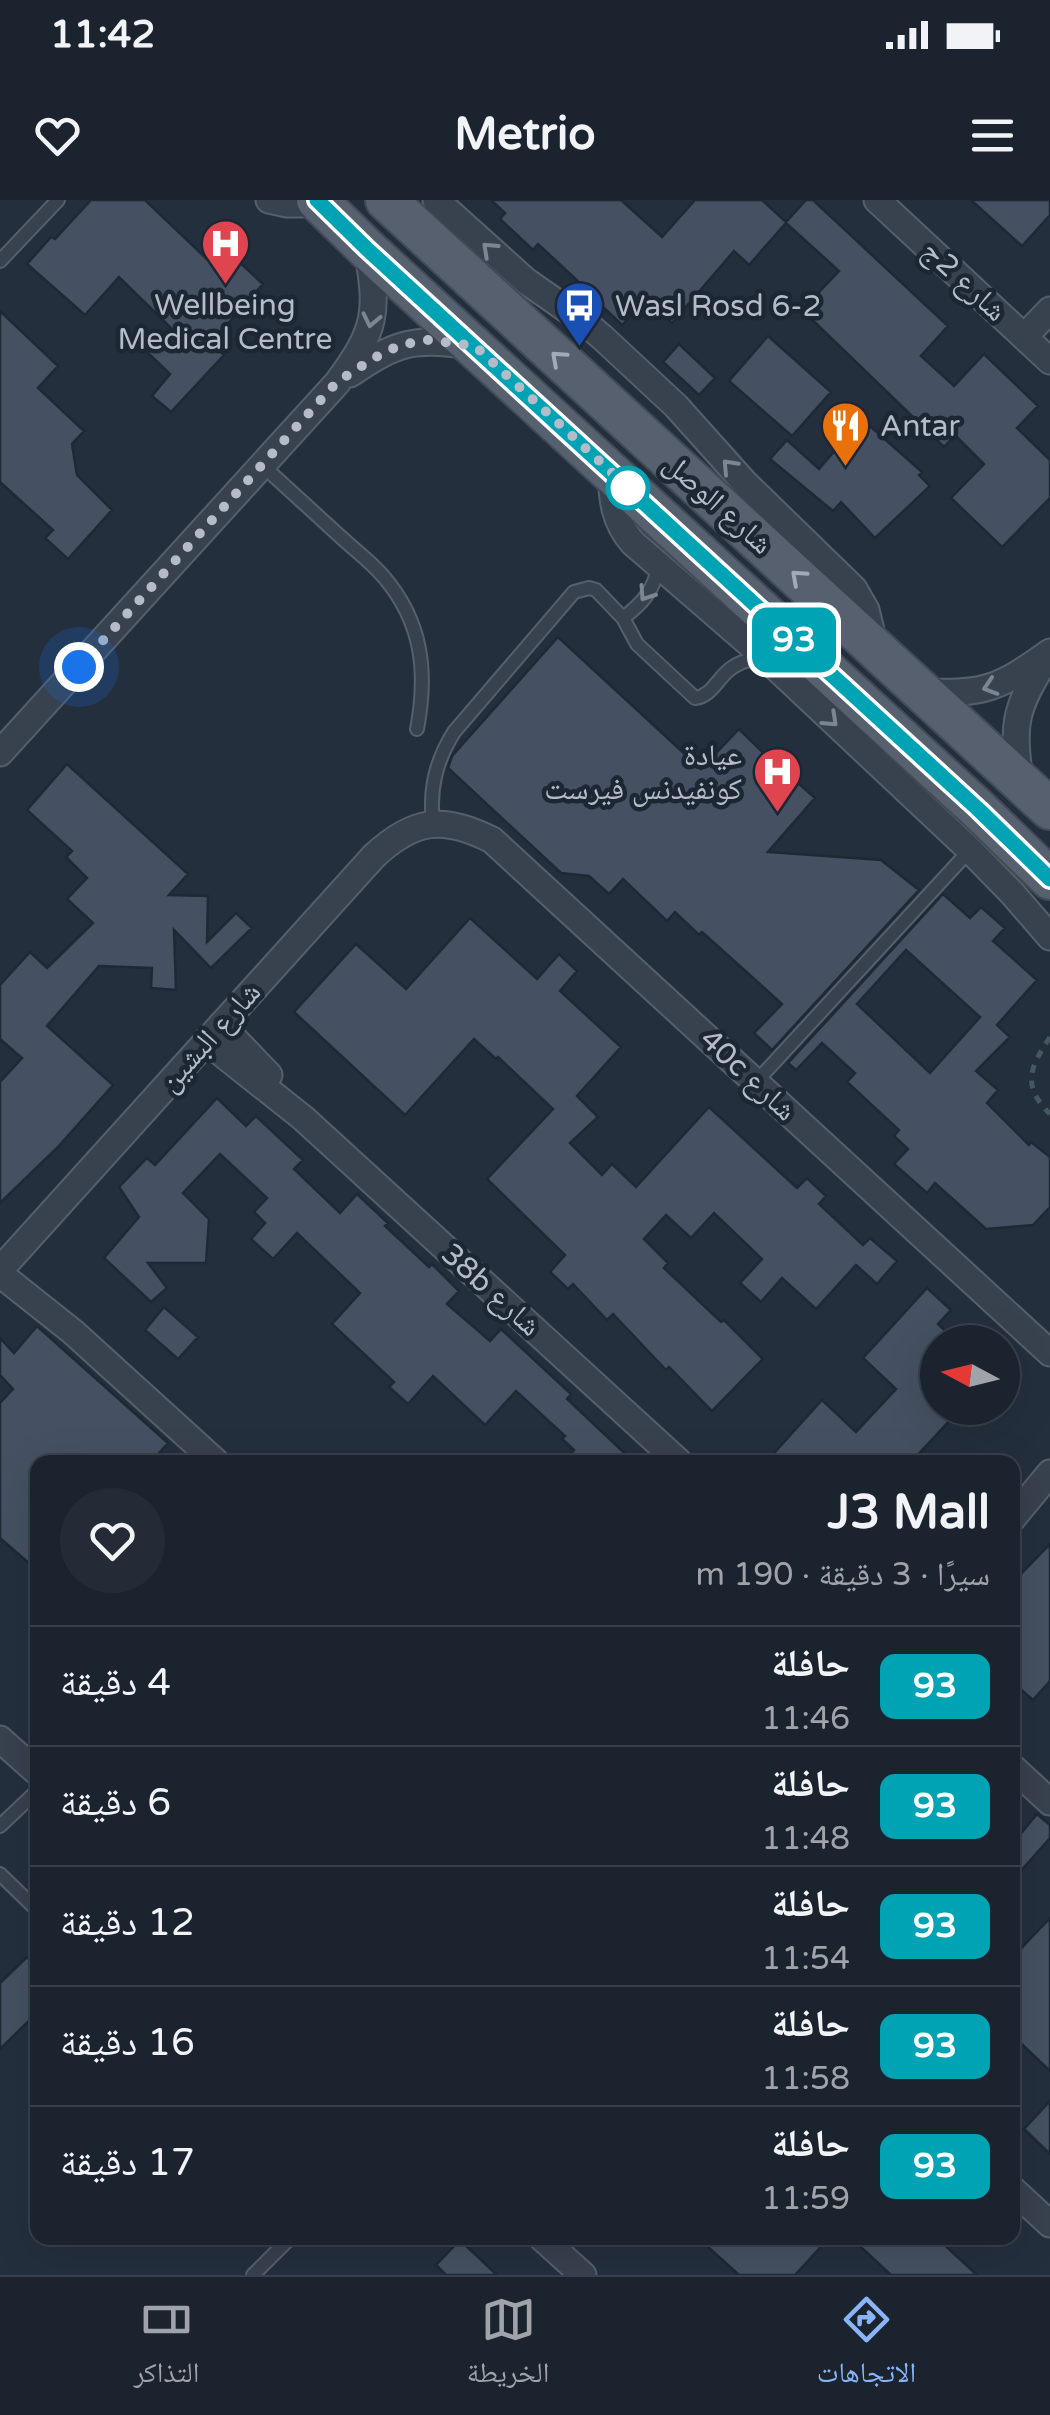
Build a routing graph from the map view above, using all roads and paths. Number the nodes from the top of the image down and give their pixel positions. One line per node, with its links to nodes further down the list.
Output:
1 (58, 200): 8 (lane)
2 (269, 200): 6 (street)
3 (386, 200): 17 (main road, شارع الوصل, one-way to 3)
4 (436, 200): 17 (street, one-way to 4)
5 (878, 200): 11 (street, شارع 2ج)
6 (319, 202): 7 (main road, شارع الوصل)
7 (367, 249): 10 (main road, شارع الوصل); 12 (street, one-way to 12)
8 (0, 262)
9 (1050, 310): 11 (street)
10 (475, 346): 12 (street); 14 (main road, شارع الوصل)
11 (1041, 347)
12 (337, 382): 13 (street)
13 (262, 465): 21 (lane); 22 (street)
14 (611, 472): 15 (street); 27 (main road, شارع الوصل)
15 (659, 564): 16 (lane, one-way to 16); 19 (street)
16 (623, 618): 19 (lane); 25 (lane)
17 (874, 648): 20 (main road, شارع الوصل)
18 (1050, 653): 20 (street, one-way to 20); 23 (street)
19 (766, 658): 26 (street, one-way to 26)
20 (922, 692): 23 (main road, شارع الوصل)
21 (418, 729)
22 (0, 753)
23 (1020, 782): 24 (main road, شارع الوصل)
24 (1050, 809)
25 (433, 823): 29 (street, شارع البشين); 31 (street, 40c شارع)
26 (970, 850): 28 (street); 31 (lane)
27 (1050, 878)
28 (1050, 937)
29 (213, 1033): 33 (street, شارع البشين); 36 (street, 38b شارع)
30 (1050, 1037): 32 (path)
31 (756, 1082): 34 (street, 40c شارع)
32 (1050, 1114)
33 (4, 1267): 35 (street)
34 (1050, 1353)
35 (208, 1455)
36 (672, 1455)
37 (1050, 1473): 38 (street)
38 (1041, 1492): 39 (street)
39 (1020, 1512)
40 (0, 1738): 41 (street)
41 (30, 1766)
42 (1020, 1774): 44 (street)
43 (30, 1798): 45 (lane)
44 (1050, 1802)
45 (0, 1826)
46 (0, 1874): 47 (lane)
47 (30, 1904)
48 (1020, 2197): 49 (street)
49 (1050, 2224)
50 (283, 2245): 52 (lane)
51 (550, 2245): 53 (street)
52 (252, 2275)
53 (583, 2275)

